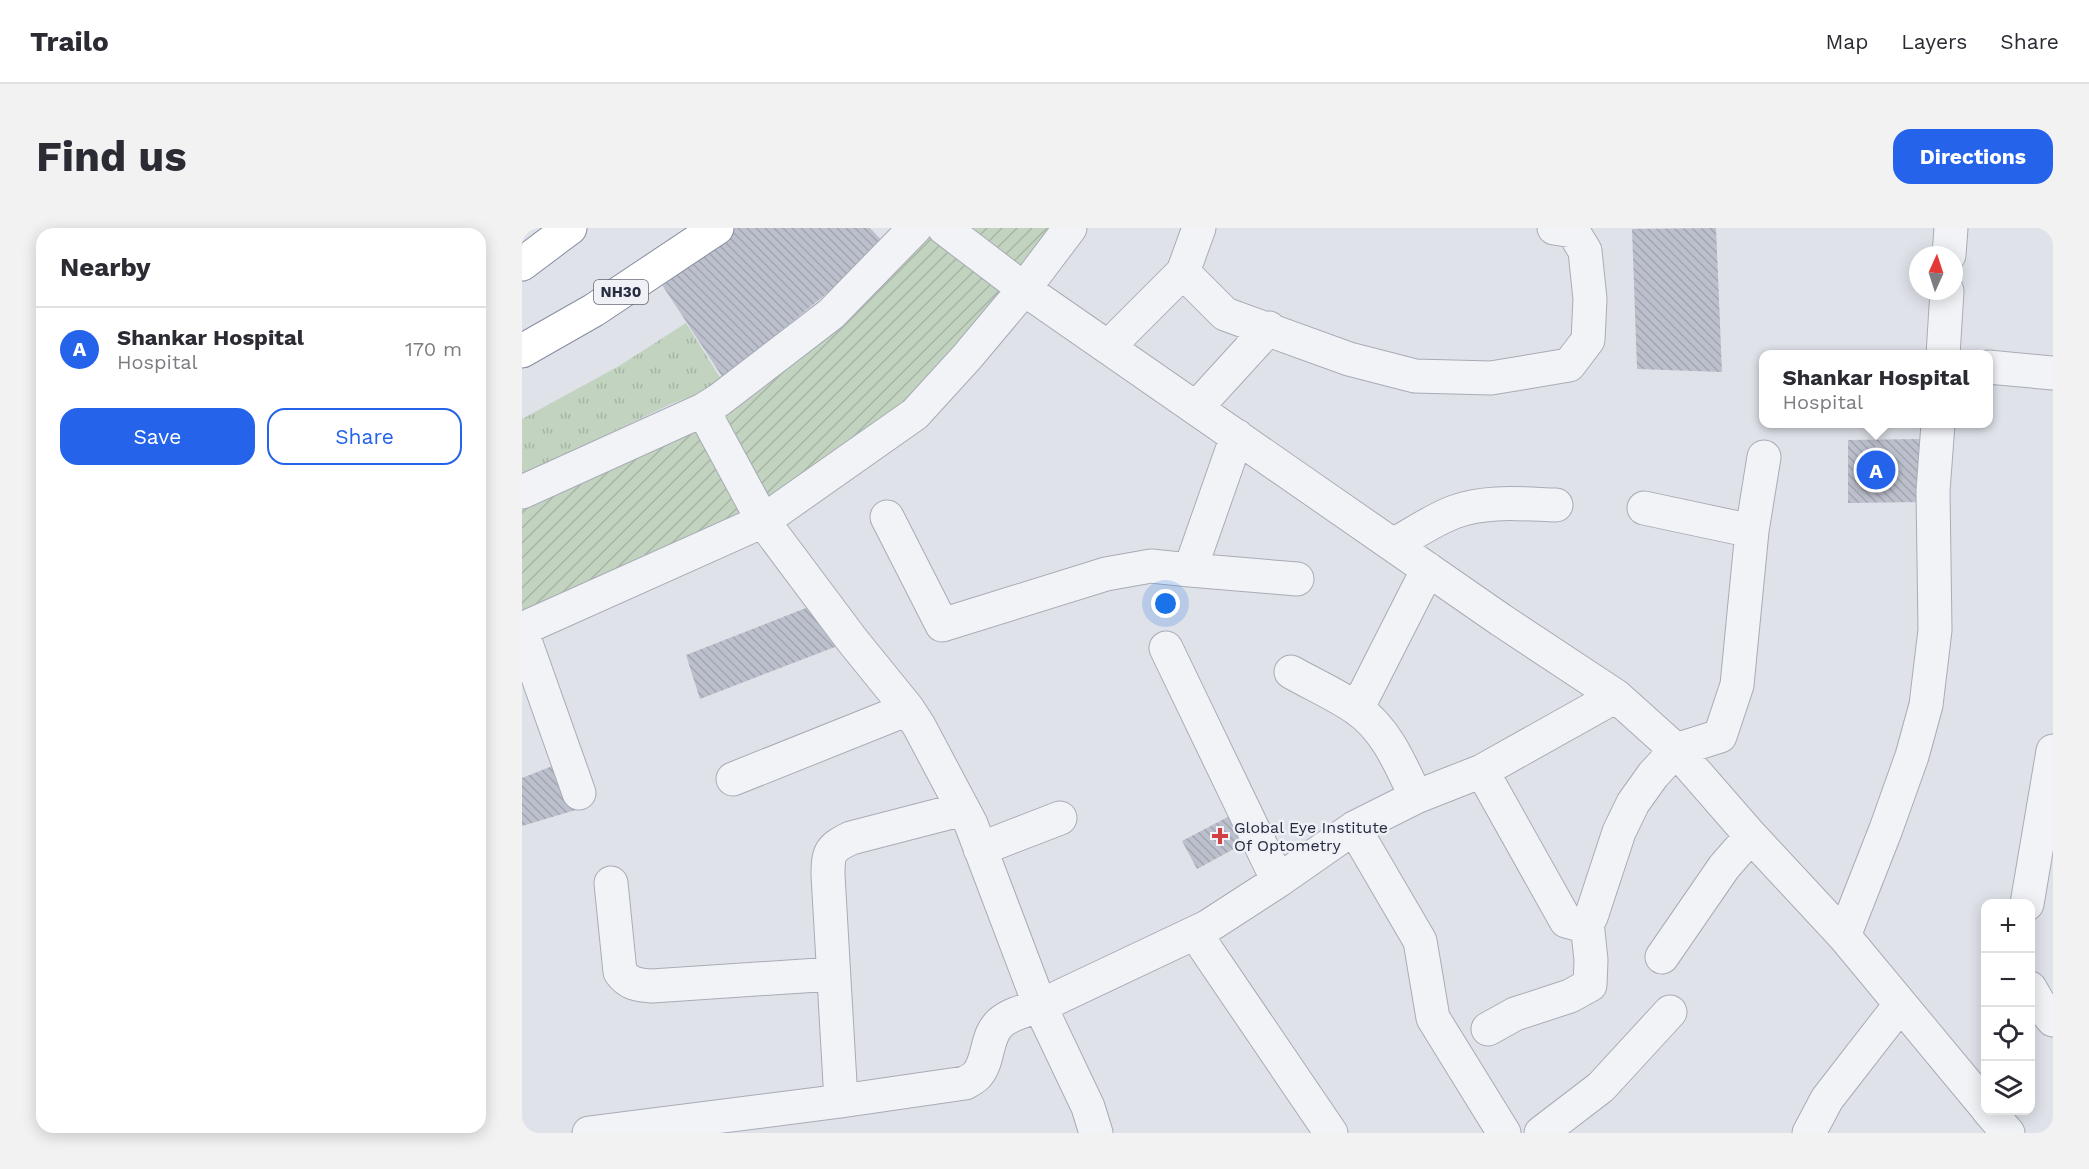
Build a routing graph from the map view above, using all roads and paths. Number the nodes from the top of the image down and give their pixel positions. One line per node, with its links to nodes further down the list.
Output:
1 (570, 228): 10 (highway)
2 (717, 228): 17 (highway, NH30)
3 (915, 228): 21 (street)
4 (944, 228): 12 (street)
5 (1070, 228): 12 (street)
6 (1199, 228): 11 (street)
7 (1554, 228): 14 (street)
8 (1951, 228): 9 (street)
9 (1950, 246)
10 (522, 264)
11 (1183, 272): 14 (street); 15 (street)
12 (1024, 289): 15 (street); 29 (street)
13 (1946, 300): 16 (street)
14 (1269, 328): 20 (street)
15 (1108, 347): 20 (street)
16 (1943, 350)
17 (522, 351)
18 (1993, 367): 19 (street)
19 (2053, 373)
20 (1196, 408): 23 (street)
21 (703, 410): 25 (street); 29 (street)
22 (1938, 428): 57 (street)
23 (1237, 436): 31 (street); 33 (street)
24 (1764, 457): 30 (street)
25 (522, 492)
26 (1556, 505): 31 (street)
27 (1644, 508): 30 (street)
28 (887, 517): 33 (street)
29 (763, 521): 35 (street); 39 (street)
30 (1752, 531): 41 (street)
31 (1393, 545): 32 (street)
32 (1428, 569): 38 (street); 40 (street)
33 (1190, 570): 34 (street)
34 (1297, 579)
35 (522, 631): 45 (street)
36 (1166, 648): 52 (street)
37 (1291, 672): 40 (street)
38 (1616, 696): 41 (street); 43 (street)
39 (908, 709): 44 (street); 47 (street)
40 (1357, 709): 46 (street)
41 (1676, 750): 50 (street); 55 (street)
42 (2053, 751): 54 (street)
43 (1482, 771): 46 (street); 55 (street)
44 (733, 779)
45 (579, 793)
46 (1416, 797): 49 (street)
47 (963, 809): 51 (street); 59 (street)
48 (1060, 818): 51 (street)
49 (1353, 828): 52 (street); 72 (street)
50 (1751, 836): 57 (street); 58 (street)
51 (980, 849): 62 (street)
52 (1278, 881): 56 (street)
53 (611, 883): 59 (street)
54 (2028, 899)
55 (1587, 922): 65 (street)
56 (1195, 933): 62 (street); 71 (street)
57 (1844, 936): 61 (street)
58 (1662, 957)
59 (833, 974): 66 (street)
60 (2035, 996): 64 (street)
61 (1900, 1005): 67 (street); 74 (street)
62 (1040, 1006): 66 (street); 70 (street)
63 (1670, 1012): 73 (street)
64 (2053, 1020)
65 (1488, 1029)
66 (841, 1101): 69 (street)
67 (1981, 1102)
68 (1992, 1115): 75 (street)
69 (589, 1133)
70 (1096, 1133)
71 (1331, 1133)
72 (1504, 1133)
73 (1541, 1133)
74 (1809, 1133)
75 (2008, 1133)

